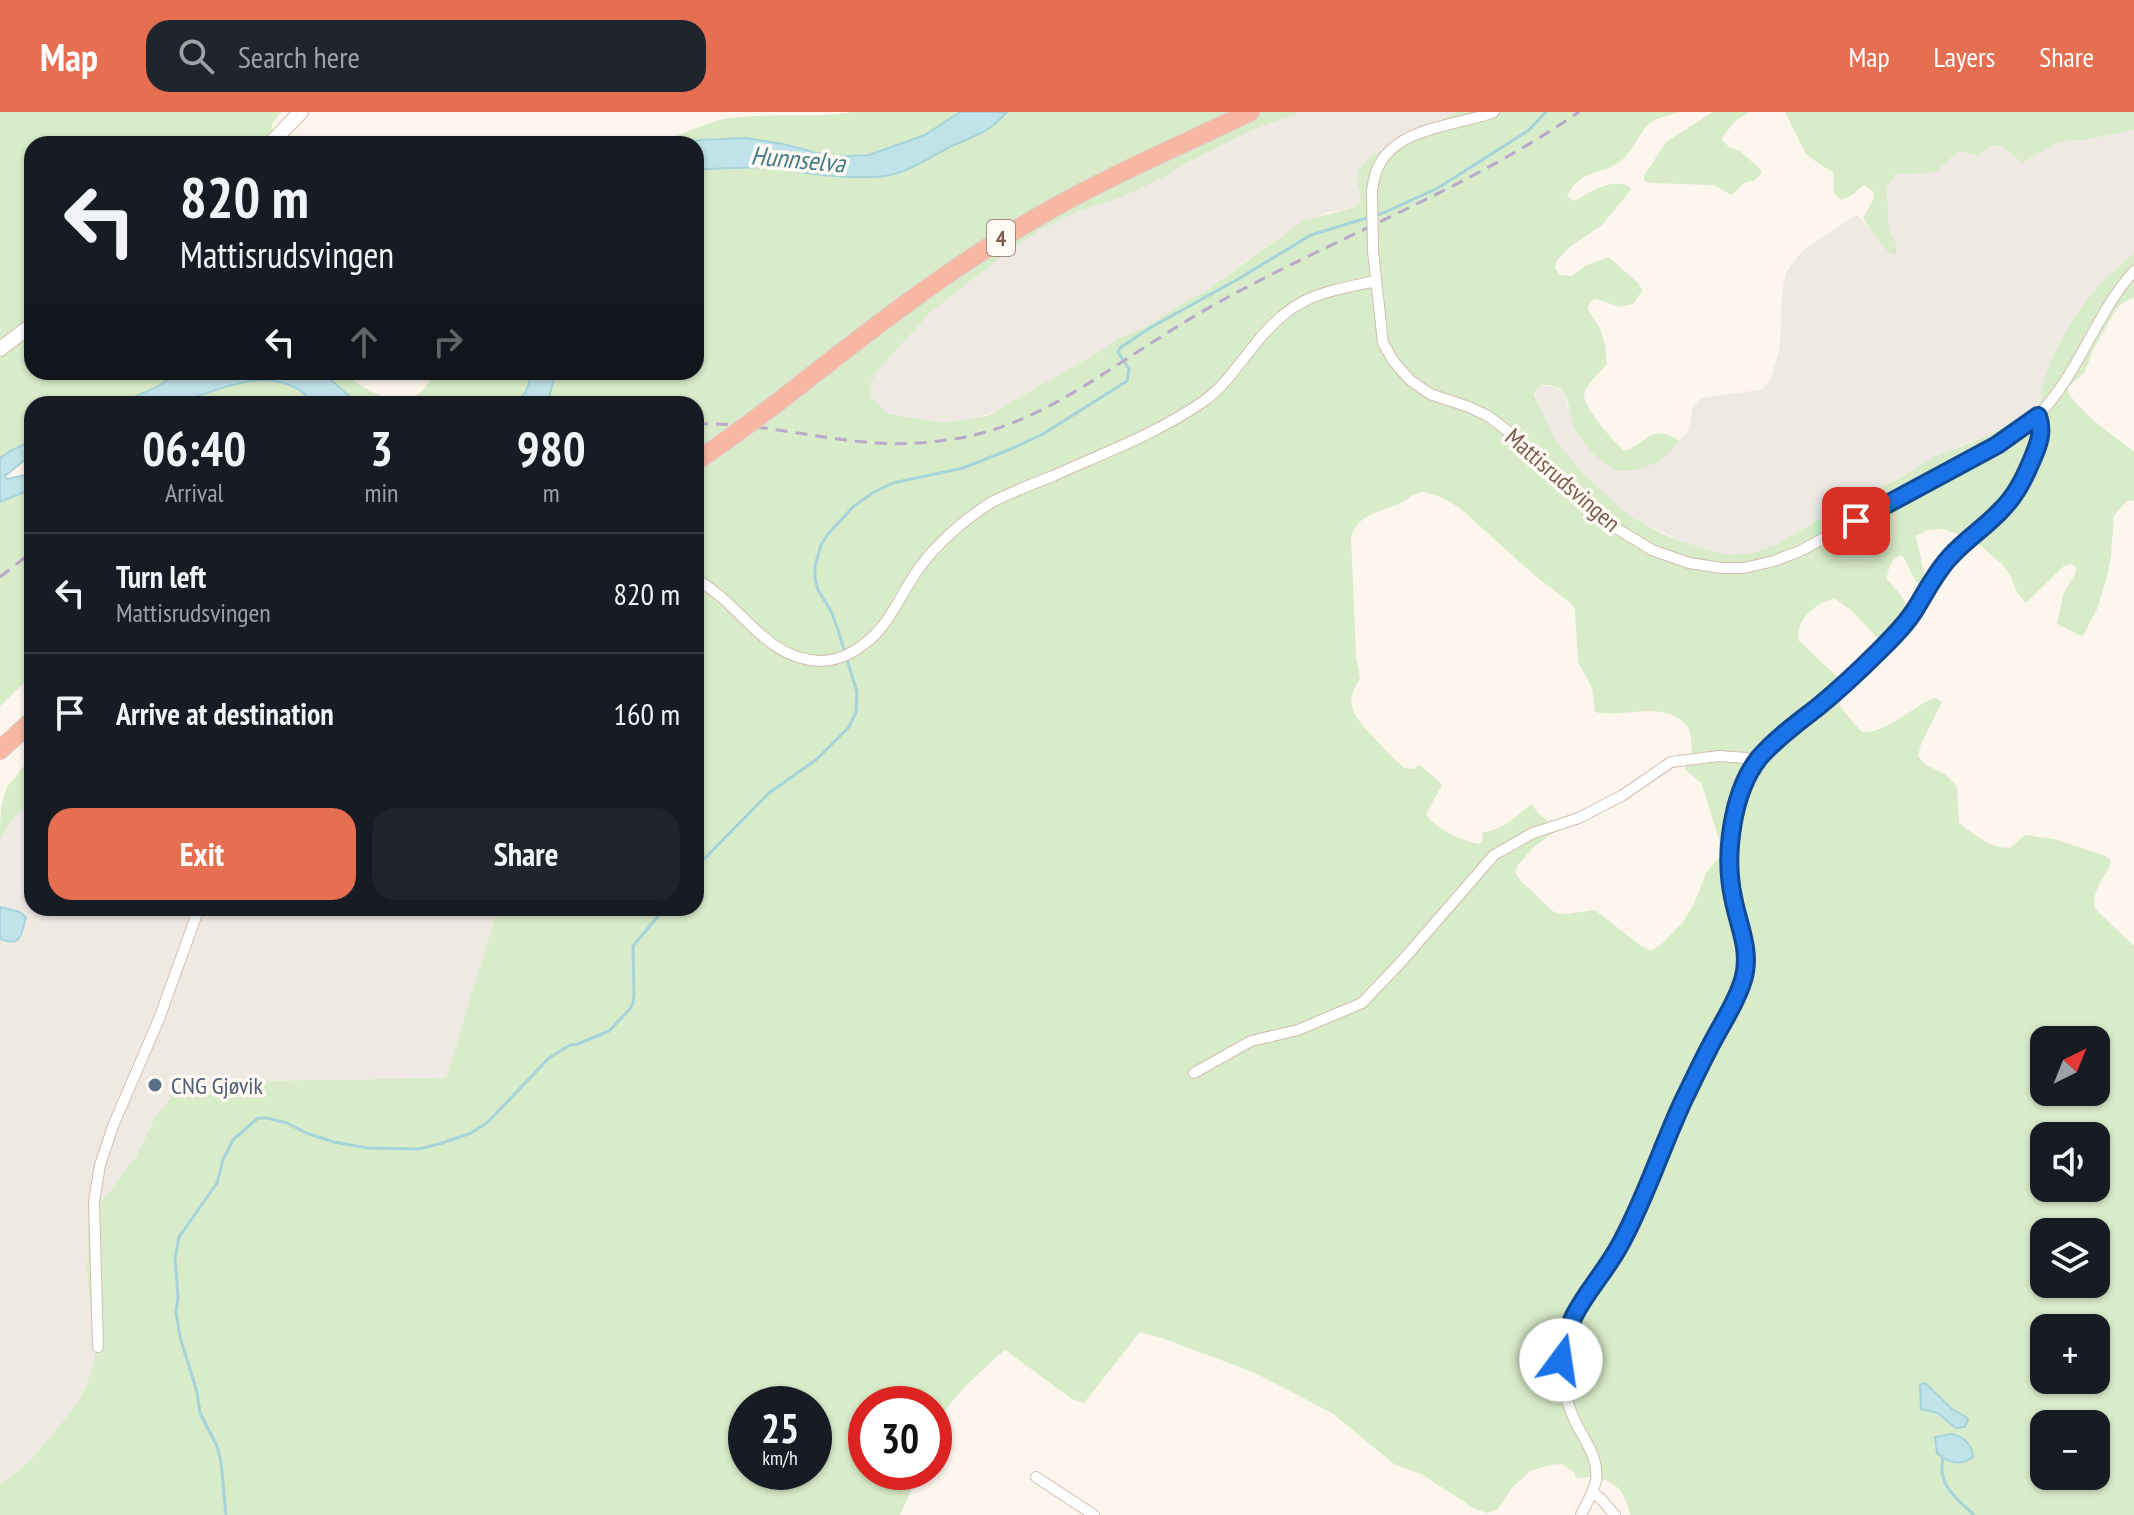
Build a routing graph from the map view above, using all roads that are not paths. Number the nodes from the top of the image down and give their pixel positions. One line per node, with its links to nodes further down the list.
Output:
1 (301, 112): 5 (main road)
2 (1231, 112): 10 (highway, 4)
3 (1250, 112): 10 (highway, 4)
4 (1494, 112): 7 (street, Mattisrudsvingen, bridge)
5 (278, 136)
6 (2134, 271): 11 (street)
7 (1376, 281): 11 (street, Mattisrudsvingen); 13 (street)
8 (24, 331): 9 (main road)
9 (0, 349)
10 (771, 402): 12 (highway, 4)
11 (2038, 416): 18 (street)
12 (704, 451)
13 (704, 585)
14 (24, 715): 16 (highway)
15 (24, 728): 17 (highway)
16 (0, 736)
17 (0, 750)
18 (1757, 762): 20 (street); 23 (street)
19 (196, 916): 21 (street)
20 (1194, 1073)
21 (98, 1347)
22 (1036, 1477): 24 (street)
23 (1592, 1492): 25 (street); 26 (street)
24 (1094, 1515)
25 (1581, 1515)
26 (1615, 1515)

